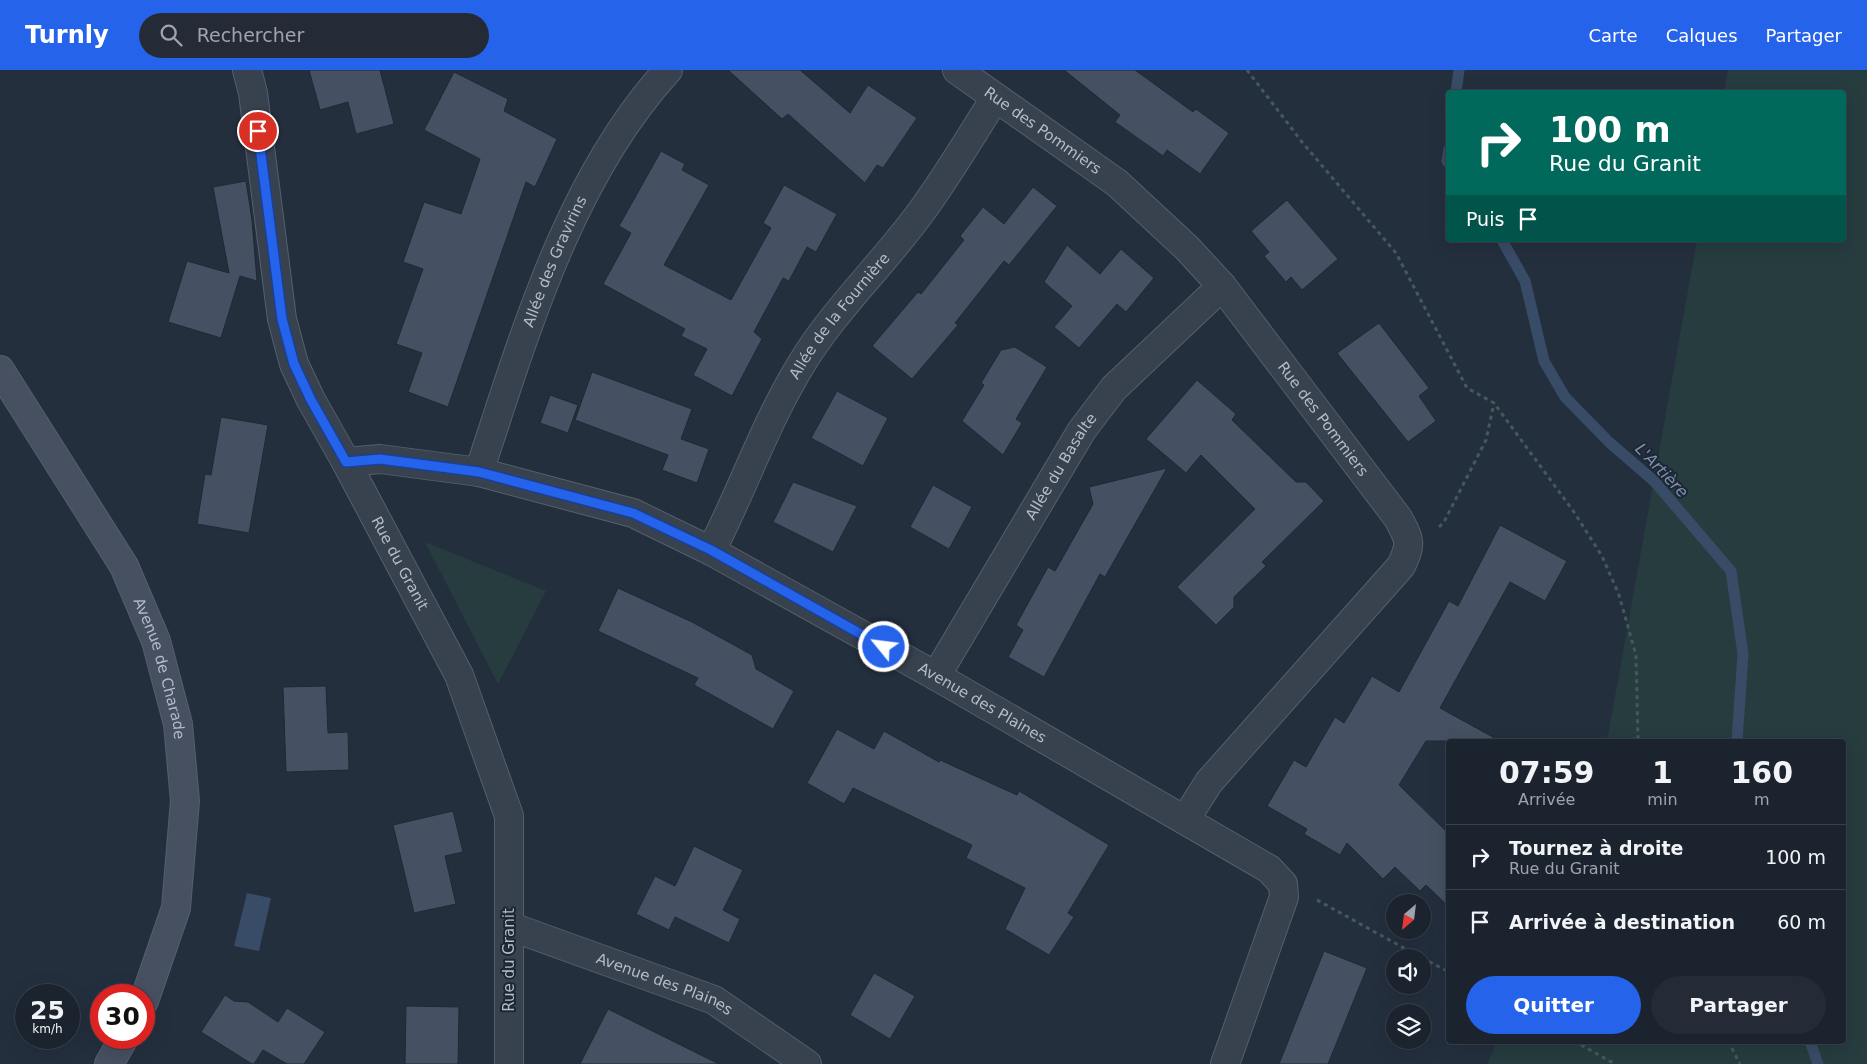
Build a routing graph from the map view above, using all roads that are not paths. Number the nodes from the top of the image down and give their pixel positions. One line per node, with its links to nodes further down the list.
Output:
1 (247, 70): 7 (street, Rue du Granit)
2 (668, 70): 8 (street, Allée des Gravirins)
3 (957, 70): 4 (street, Rue des Pommiers)
4 (995, 98): 5 (street, Rue des Pommiers); 9 (street, Allée de la Fournière)
5 (1222, 286): 10 (street, Allée du Basalte); 11 (street, Rue des Pommiers)
6 (0, 370): 13 (street, Avenue de Charade)
7 (346, 462): 8 (street, Avenue des Plaines); 12 (street, Rue du Granit)
8 (479, 472): 9 (street, Avenue des Plaines)
9 (711, 550): 10 (street, Avenue des Plaines)
10 (936, 676): 11 (street, Avenue des Plaines)
11 (1184, 820): 18 (street, Avenue des Plaines)
12 (509, 926): 16 (street, Rue du Granit); 17 (street, Avenue des Plaines)
13 (150, 984)
14 (118, 1049): 15 (street)
15 (110, 1064)
16 (509, 1064)
17 (807, 1064)
18 (1226, 1064)

